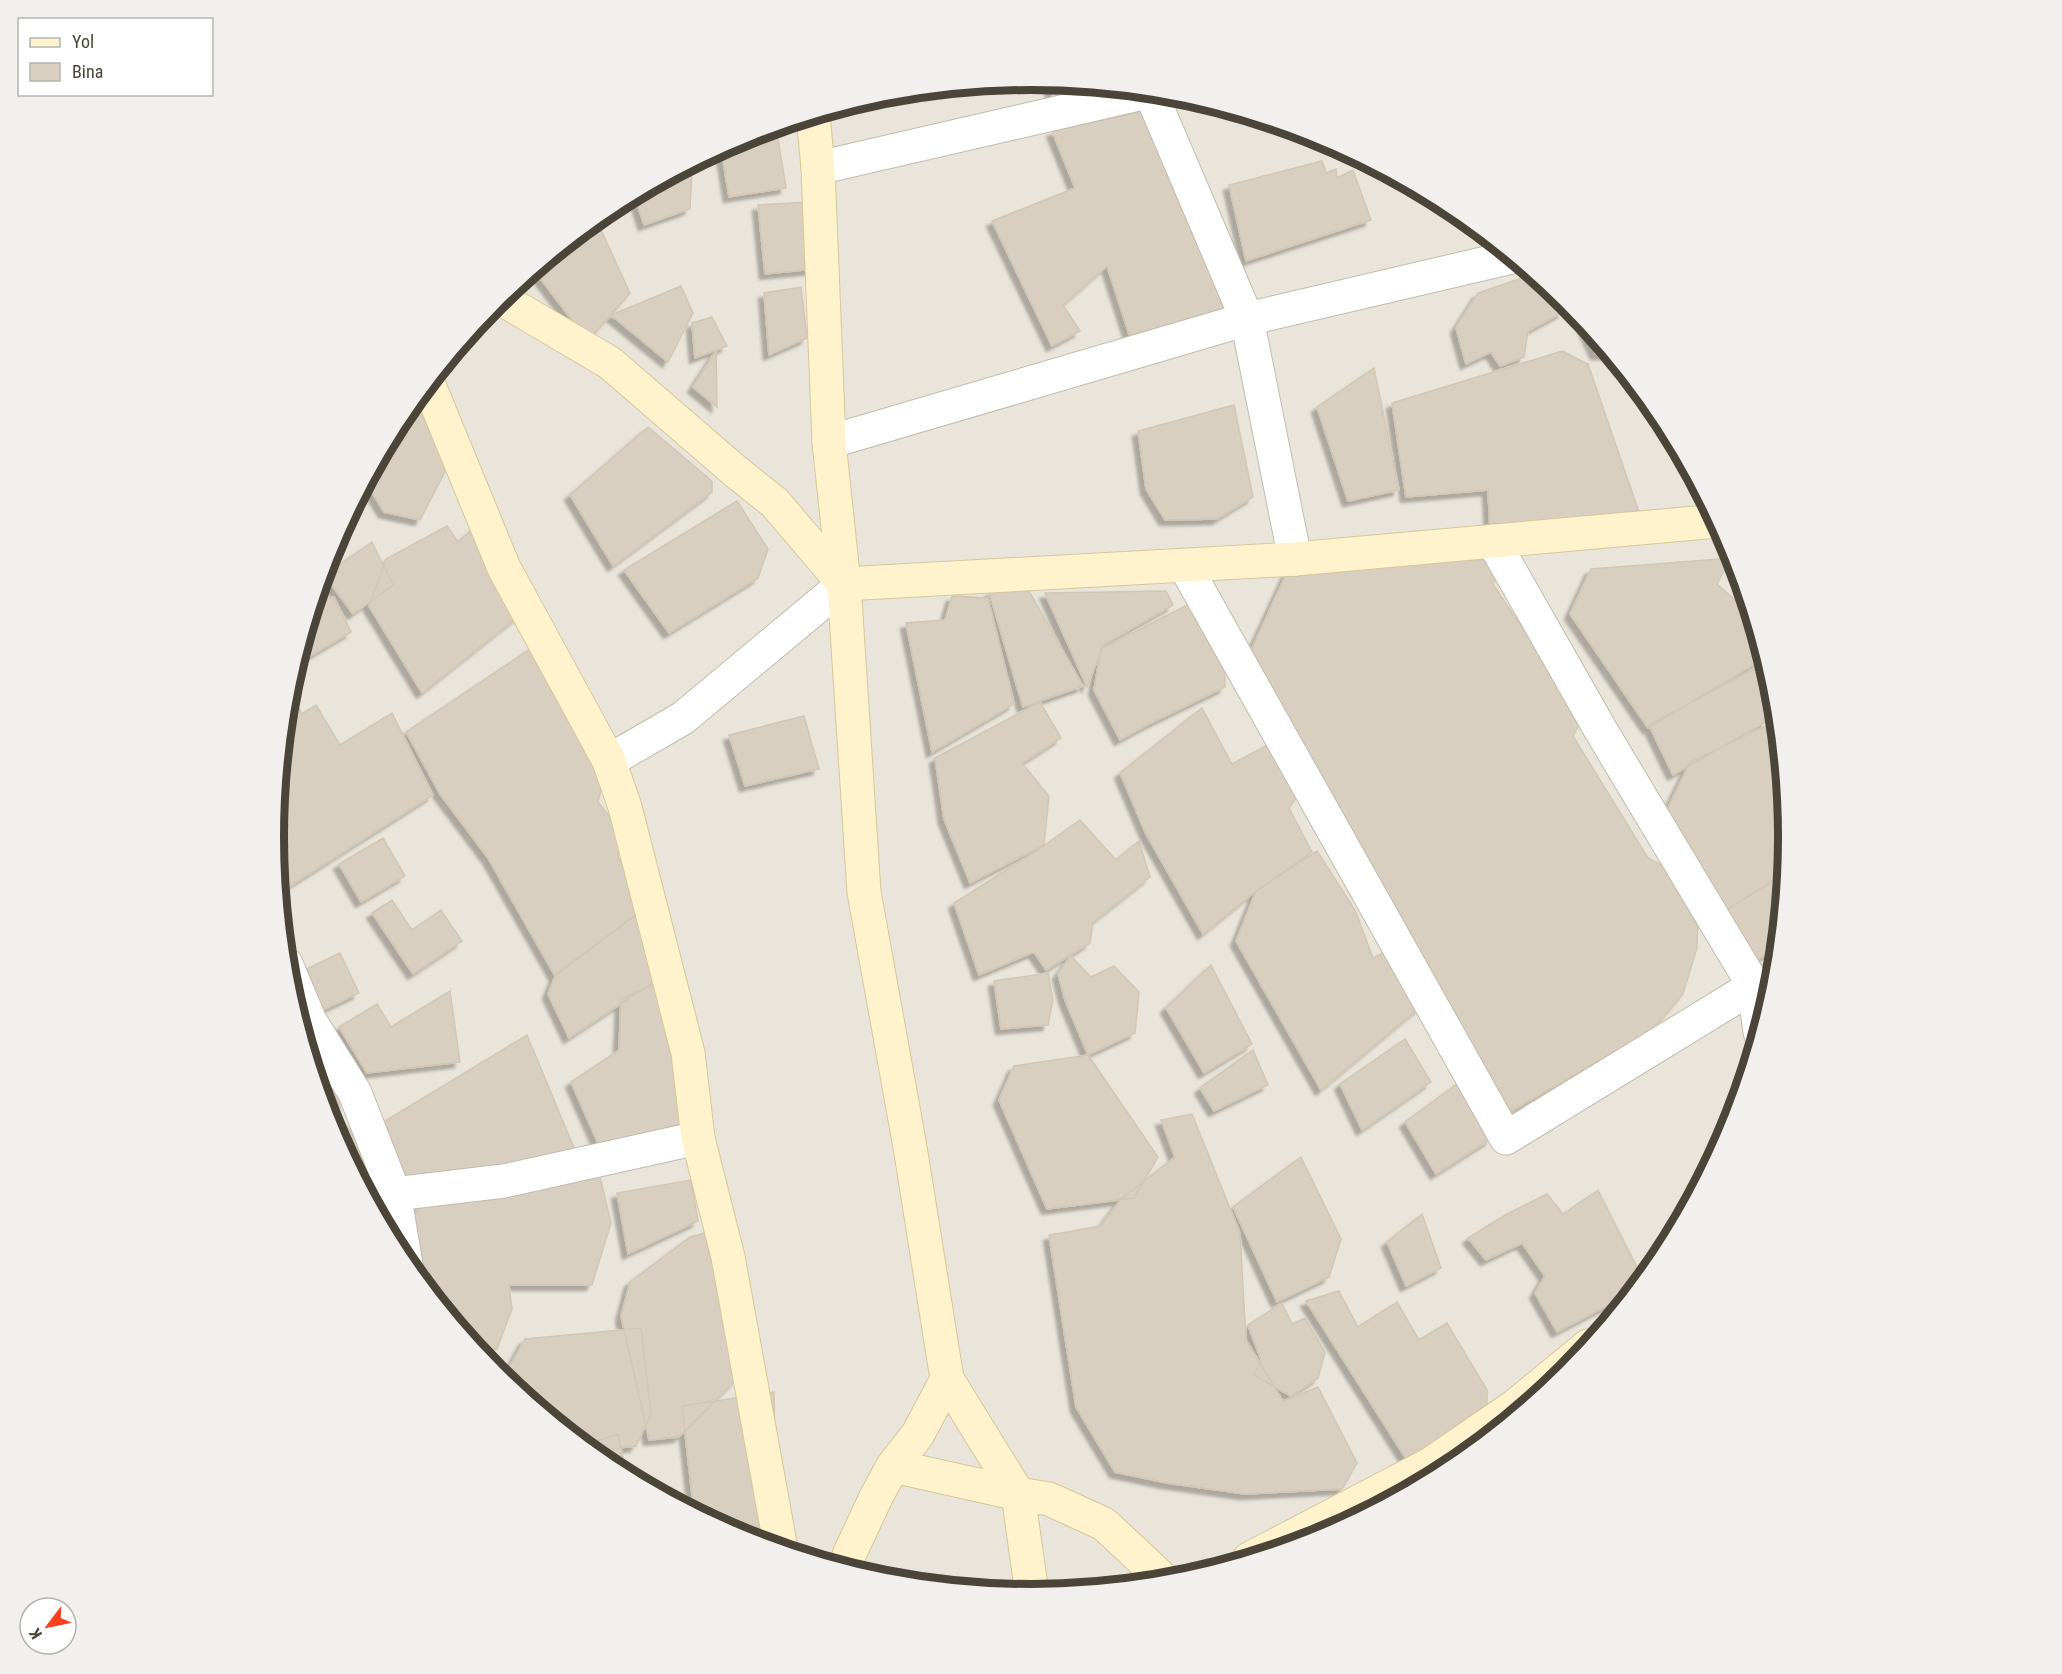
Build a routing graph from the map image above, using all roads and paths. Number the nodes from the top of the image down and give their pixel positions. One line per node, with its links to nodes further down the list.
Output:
1 (1132, 96): 4 (street)
2 (1154, 100): 7 (street)
3 (814, 123): 4 (street)
4 (818, 168): 9 (street)
5 (1504, 259): 7 (street)
6 (509, 303): 14 (street)
7 (1247, 319): 9 (street); 12 (street)
8 (431, 391): 15 (street)
9 (829, 442): 14 (street)
10 (1708, 522): 11 (street)
11 (1493, 541): 12 (street); 16 (street)
12 (1295, 559): 13 (street)
13 (1185, 566): 14 (street); 16 (street)
14 (844, 584): 15 (street); 22 (street)
15 (609, 761): 19 (street)
16 (1754, 986): 17 (street)
17 (1757, 1012)
18 (309, 1028): 20 (street)
19 (698, 1138): 20 (street); 27 (street)
20 (381, 1195): 21 (street)
21 (390, 1219)
22 (947, 1378): 24 (street); 25 (street)
23 (1527, 1396): 26 (street)
24 (893, 1466): 25 (street); 28 (street)
25 (1018, 1494): 29 (street); 30 (street)
26 (1291, 1536)
27 (778, 1539)
28 (848, 1561)
29 (1157, 1573)
30 (1031, 1584)

